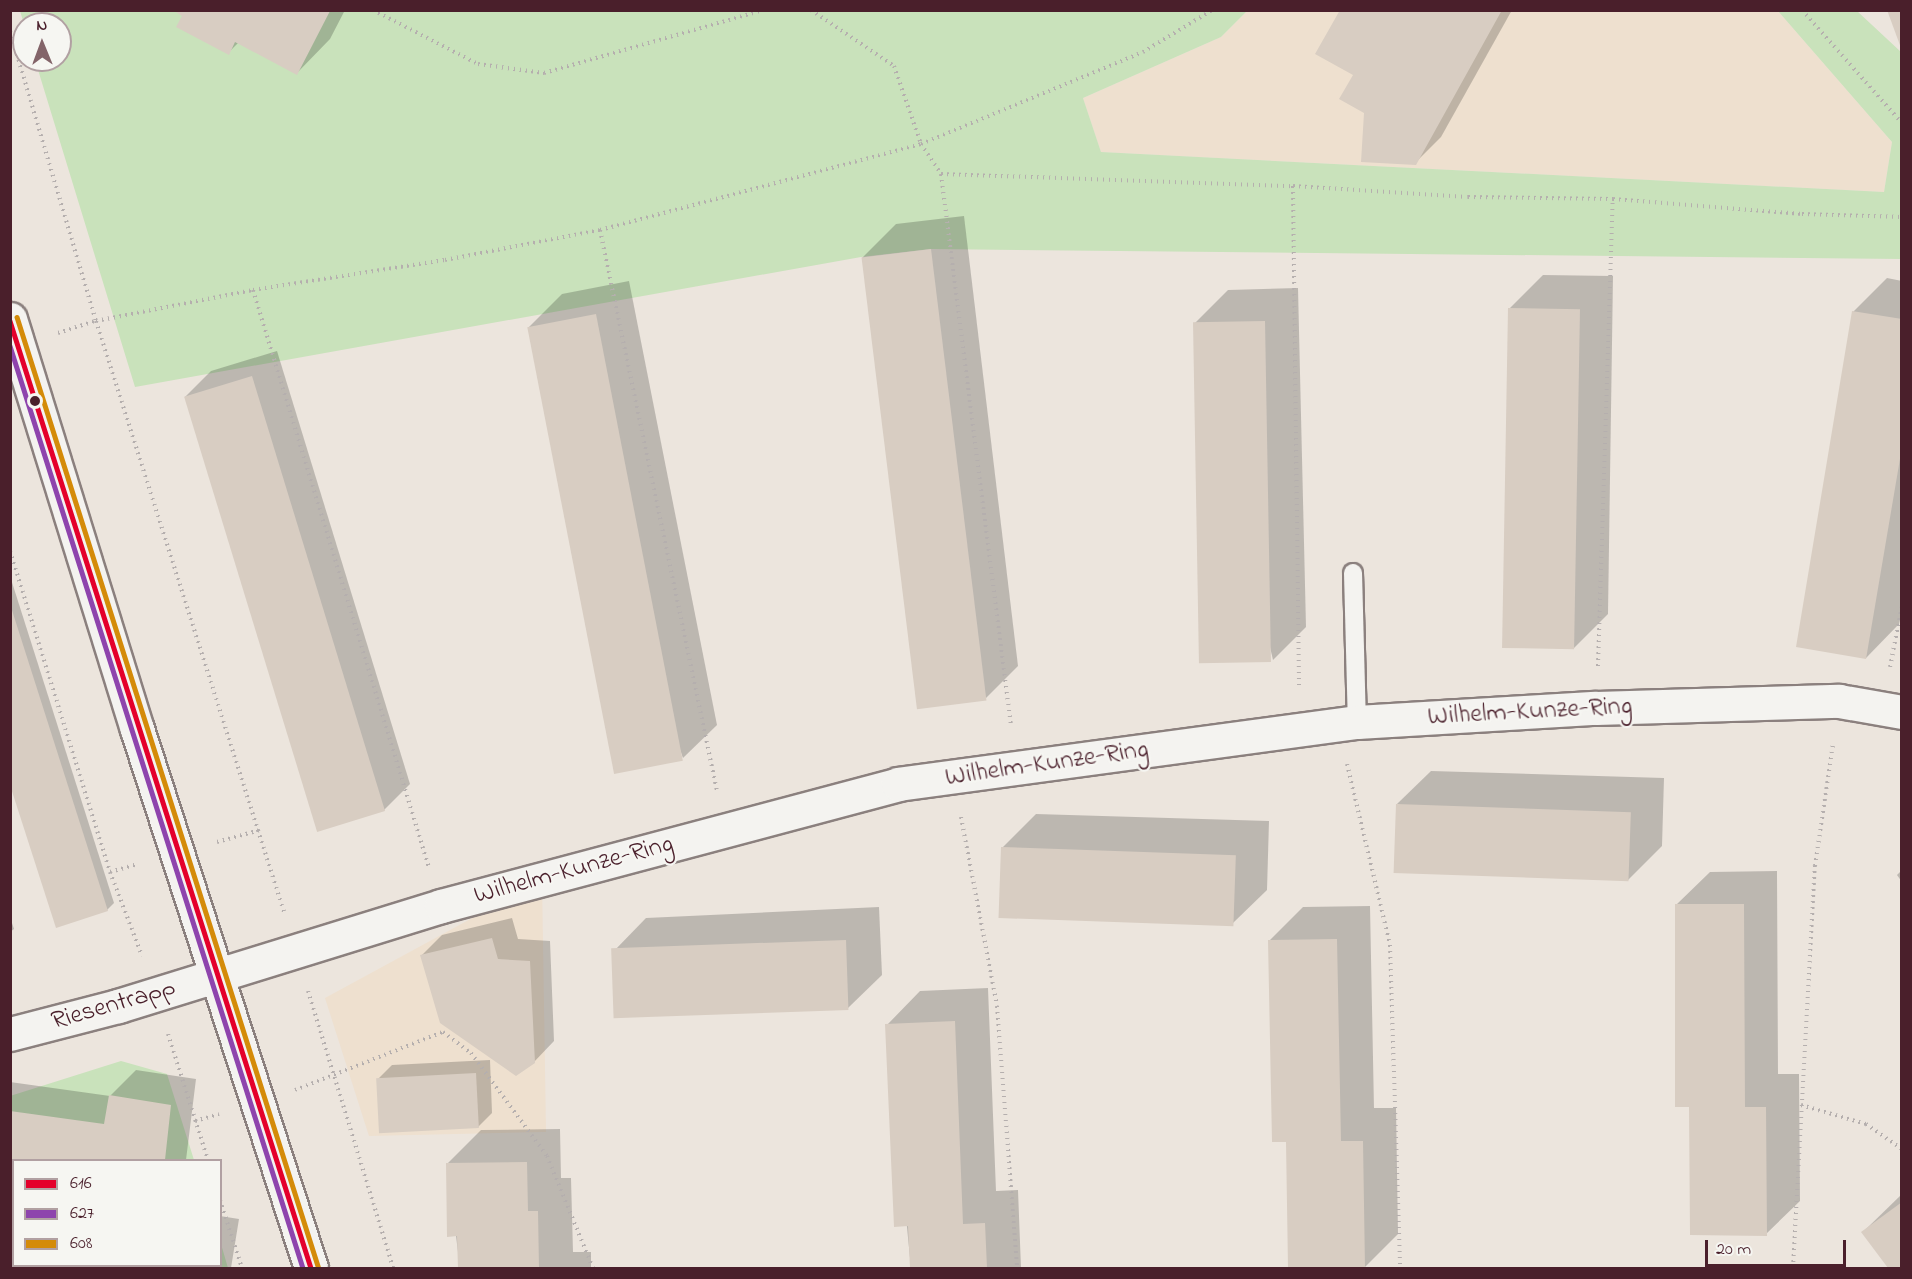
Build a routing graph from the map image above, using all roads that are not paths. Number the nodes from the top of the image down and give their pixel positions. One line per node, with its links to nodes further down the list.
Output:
1 (10, 319): 5 (street)
2 (1353, 573): 4 (lane)
3 (1892, 709): 4 (street, Wilhelm-Kunze-Ring)
4 (1348, 724): 5 (street, Wilhelm-Kunze-Ring)
5 (217, 976): 6 (street, Riesentrapp); 7 (street)
6 (10, 1034)
7 (310, 1269)

